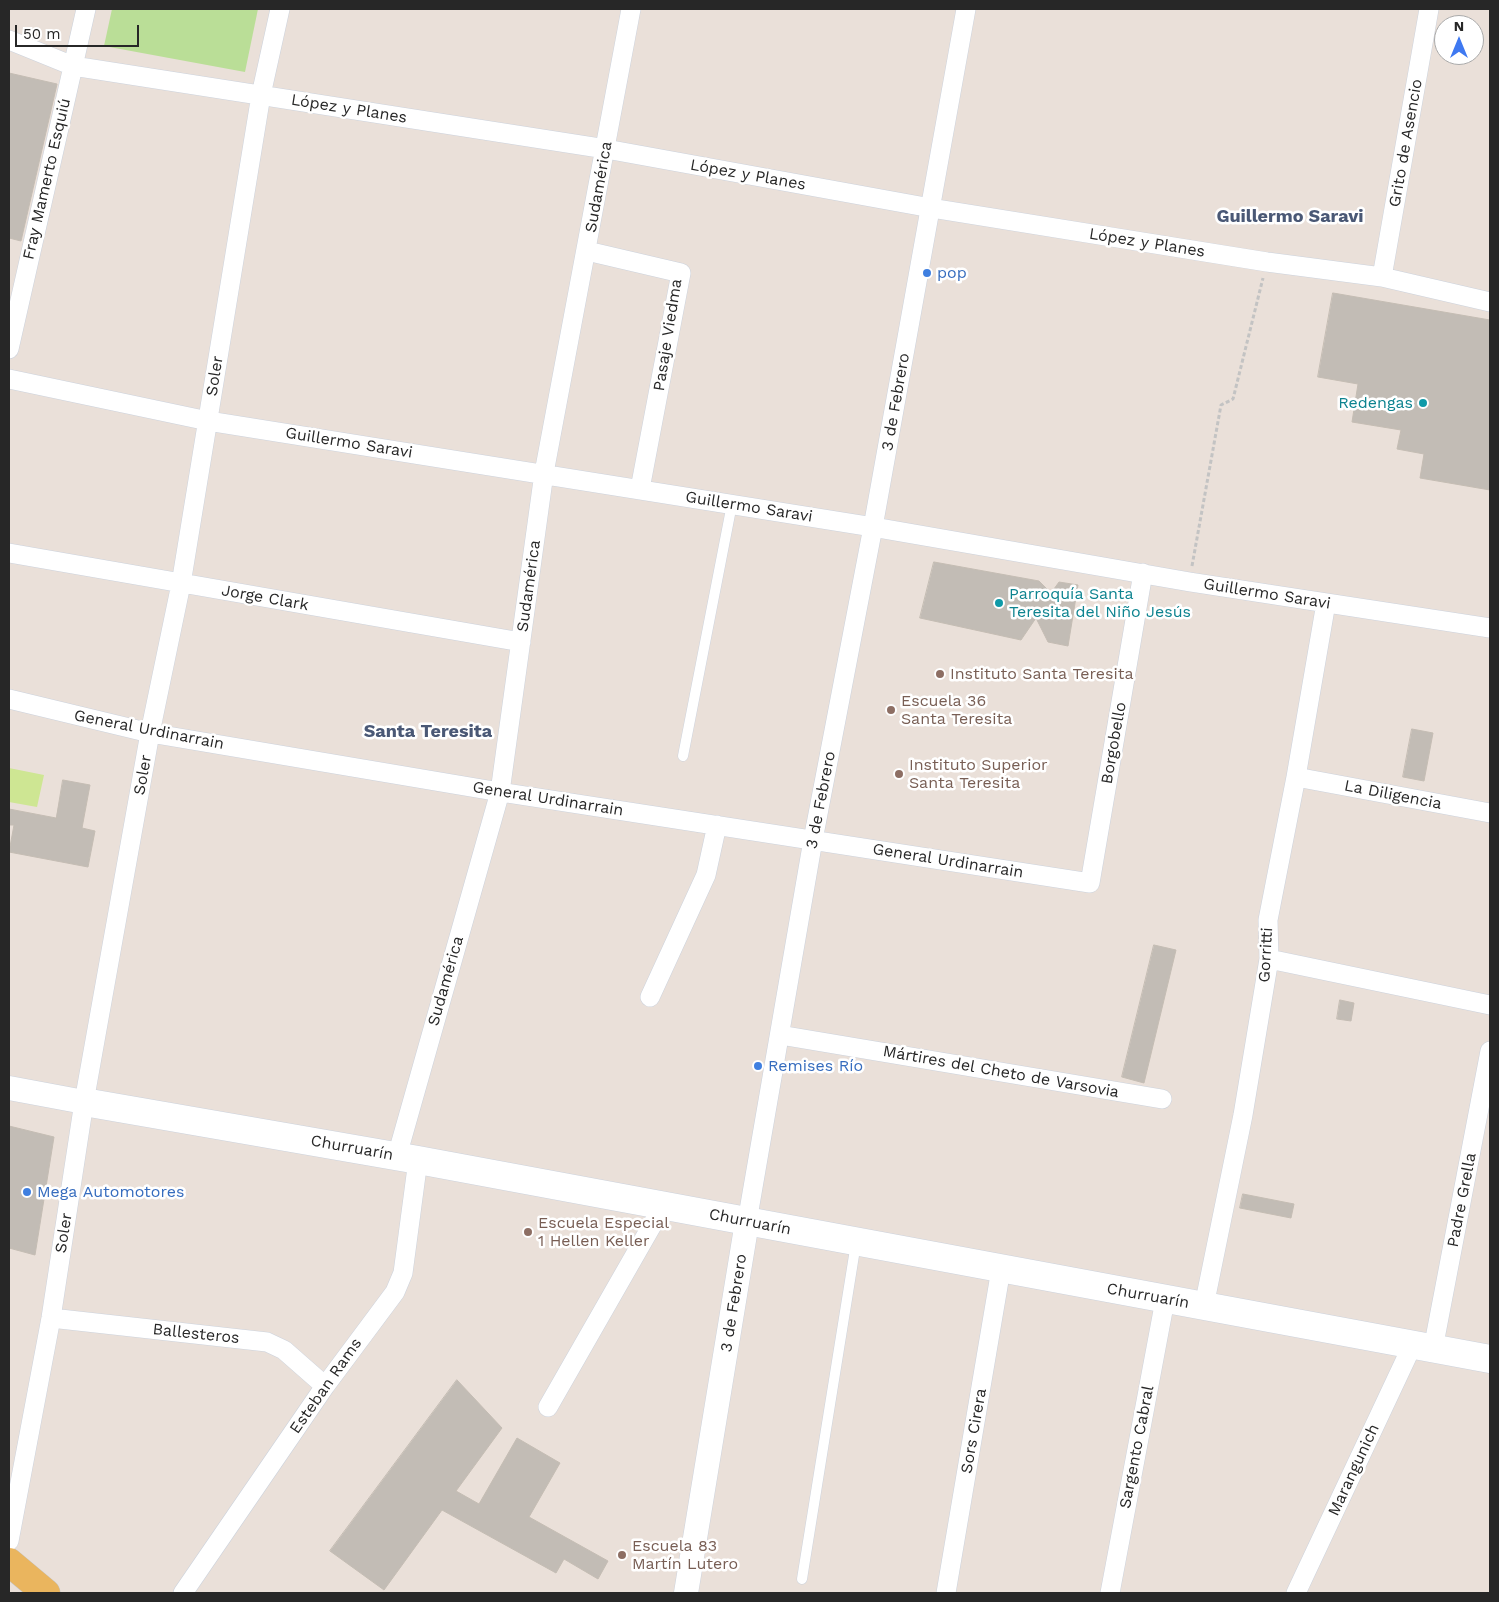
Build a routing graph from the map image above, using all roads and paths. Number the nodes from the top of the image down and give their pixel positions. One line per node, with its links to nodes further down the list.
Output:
1 (86, 9): 7 (street, Fray Mamerto Esquiú)
2 (280, 9): 8 (street, Soler)
3 (631, 9): 9 (street, Sudamérica)
4 (966, 9): 10 (street, 3 de Febrero)
5 (1429, 9): 13 (street, Grito de Asencio)
6 (9, 40): 7 (street, López y Planes)
7 (73, 66): 8 (street, López y Planes); 15 (street, Fray Mamerto Esquiú)
8 (261, 95): 9 (street, López y Planes); 17 (street, Soler)
9 (606, 149): 10 (street, López y Planes); 11 (street, Sudamérica)
10 (931, 208): 12 (street, López y Planes); 21 (street, 3 de Febrero)
11 (587, 251): 18 (street, Sudamérica); 19 (street, Pasaje Viedma)
12 (1267, 262): 13 (street, López y Planes); 24 (path)
13 (1382, 277): 14 (street, López y Planes)
14 (1490, 302)
15 (9, 349)
16 (9, 378): 17 (street, Guillermo Saravi)
17 (208, 421): 18 (street, Guillermo Saravi); 25 (street, Soler)
18 (544, 473): 19 (street, Guillermo Saravi); 28 (street, Sudamérica)
19 (640, 489): 20 (street, Guillermo Saravi)
20 (732, 504): 21 (street, Guillermo Saravi); 31 (lane)
21 (873, 527): 23 (street, Guillermo Saravi); 36 (street, 3 de Febrero)
22 (9, 553): 25 (street, Jorge Clark)
23 (1143, 573): 24 (street, Guillermo Saravi); 37 (street, Borgobello)
24 (1190, 582): 26 (street, Guillermo Saravi)
25 (180, 584): 28 (street, Jorge Clark); 30 (street, Soler)
26 (1326, 603): 27 (street, Guillermo Saravi); 32 (street, Gorritti)
27 (1490, 628)
28 (521, 642): 33 (street, Sudamérica)
29 (9, 699): 30 (street, General Urdinarrain)
30 (150, 732): 33 (street, General Urdinarrain); 45 (street, Soler)
31 (683, 756)
32 (1296, 777): 34 (street, La Diligencia); 38 (street, Gorritti)
33 (500, 792): 35 (street, General Urdinarrain); 46 (street, Sudamérica)
34 (1490, 813)
35 (717, 825): 36 (street, General Urdinarrain); 39 (street)
36 (813, 840): 37 (street, General Urdinarrain); 41 (street, 3 de Febrero)
37 (1090, 883)
38 (1269, 959): 40 (street); 52 (street, Gorritti)
39 (650, 997)
40 (1490, 1005)
41 (780, 1035): 44 (street, Mártires del Cheto de Varsovia); 48 (street, 3 de Febrero)
42 (1490, 1051): 54 (street, Padre Grella)
43 (9, 1088): 45 (street, Churruarín)
44 (1162, 1099)
45 (84, 1102): 46 (main road, Churruarín); 53 (street, Soler)
46 (408, 1158): 47 (main road, Churruarín); 56 (street, Esteban Rams)
47 (663, 1206): 48 (main road, Churruarín); 57 (street)
48 (747, 1222): 49 (main road, Churruarín); 63 (street, 3 de Febrero)
49 (856, 1242): 50 (main road, Churruarín); 60 (lane)
50 (1002, 1269): 51 (main road, Churruarín); 64 (street, Sors Cirera)
51 (1165, 1300): 52 (main road, Churruarín); 65 (street, Sargento Cabral)
52 (1204, 1306): 54 (main road, Churruarín)
53 (51, 1318): 56 (street, Ballesteros); 58 (street, Soler)
54 (1423, 1347): 55 (main road, Churruarín); 66 (street, Marangunich)
55 (1490, 1359)
56 (325, 1386): 62 (street, Esteban Rams)
57 (548, 1407)
58 (9, 1541)
59 (9, 1562): 61 (main road)
60 (802, 1579)
61 (46, 1593)
62 (183, 1593)
63 (686, 1593)
64 (946, 1593)
65 (1110, 1593)
66 (1296, 1593)

